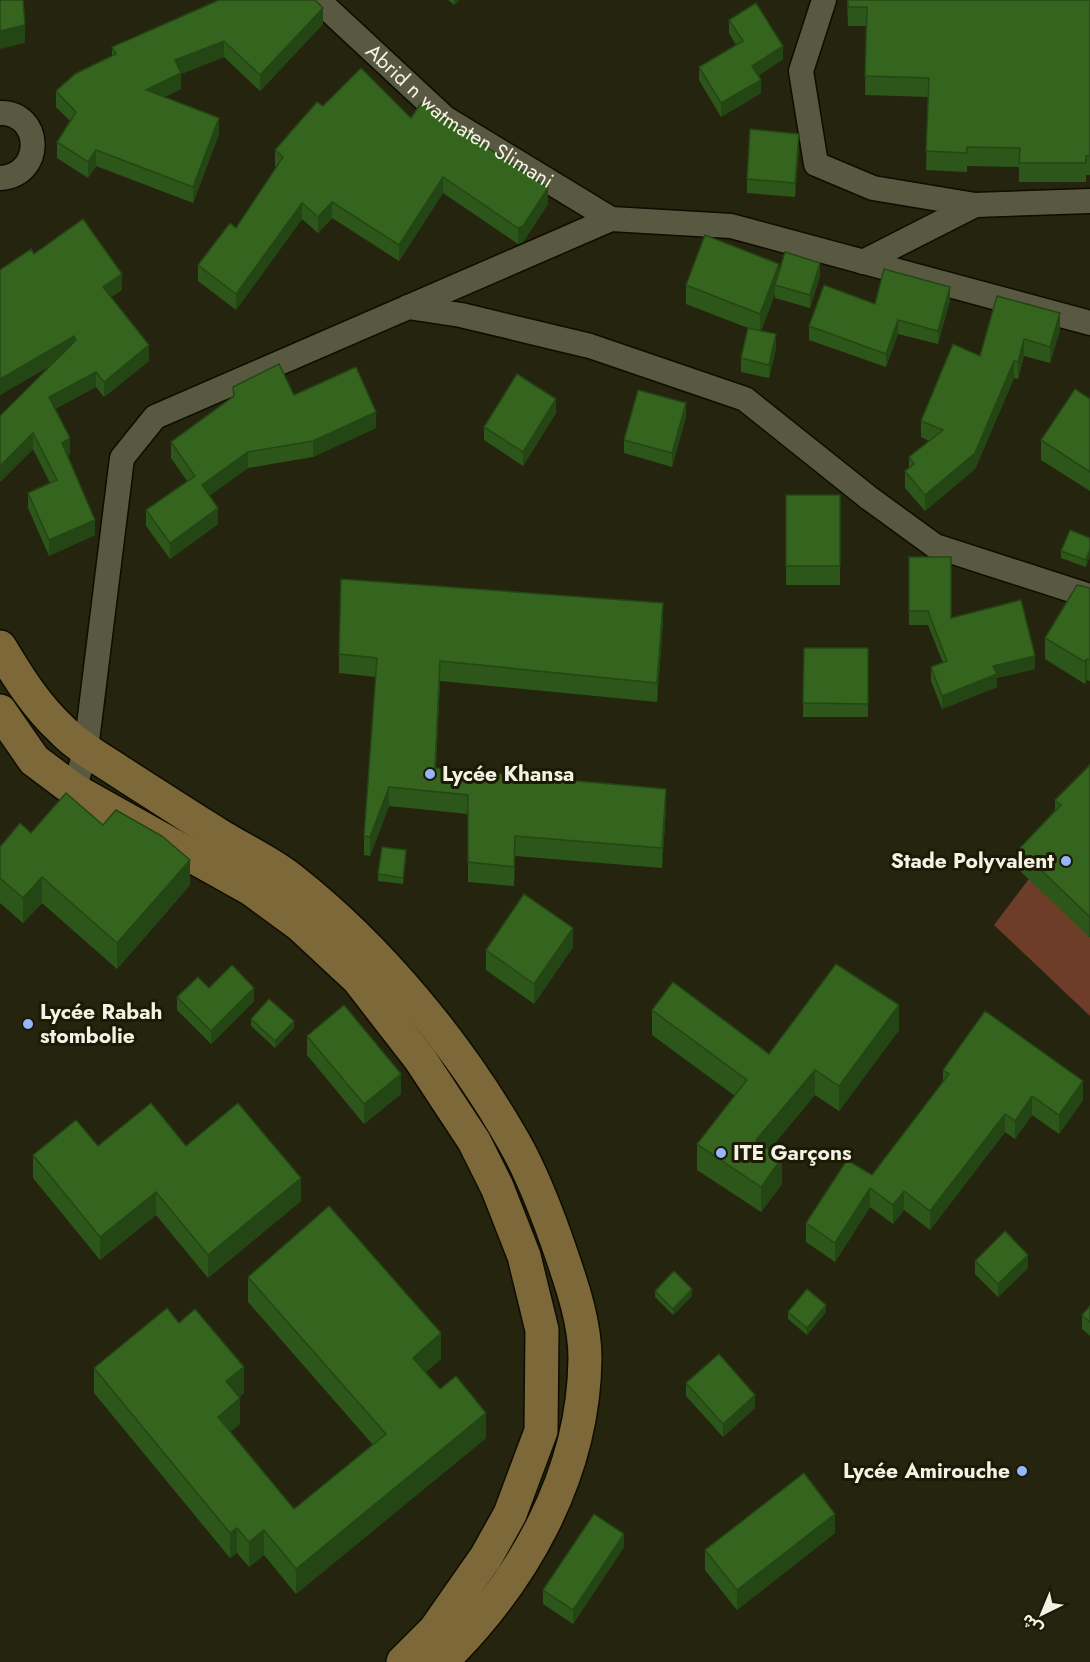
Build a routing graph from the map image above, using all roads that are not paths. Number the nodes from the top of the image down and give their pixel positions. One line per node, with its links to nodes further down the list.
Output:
1 (318, 0): 7 (street, Abrid n watmaten Slimani)
2 (824, 0): 6 (street)
3 (0, 113): 4 (street)
4 (0, 178)
5 (1090, 201): 6 (street)
6 (975, 205): 8 (street)
7 (611, 219): 8 (street); 9 (street)
8 (863, 262): 10 (street)
9 (408, 307): 11 (street); 14 (street)
10 (1090, 323)
11 (1090, 596)
12 (0, 646): 14 (main road)
13 (0, 711): 15 (main road)
14 (86, 749): 15 (street); 16 (main road)
15 (74, 790): 16 (main road)
16 (443, 1652): 17 (main road)
17 (403, 1662)

